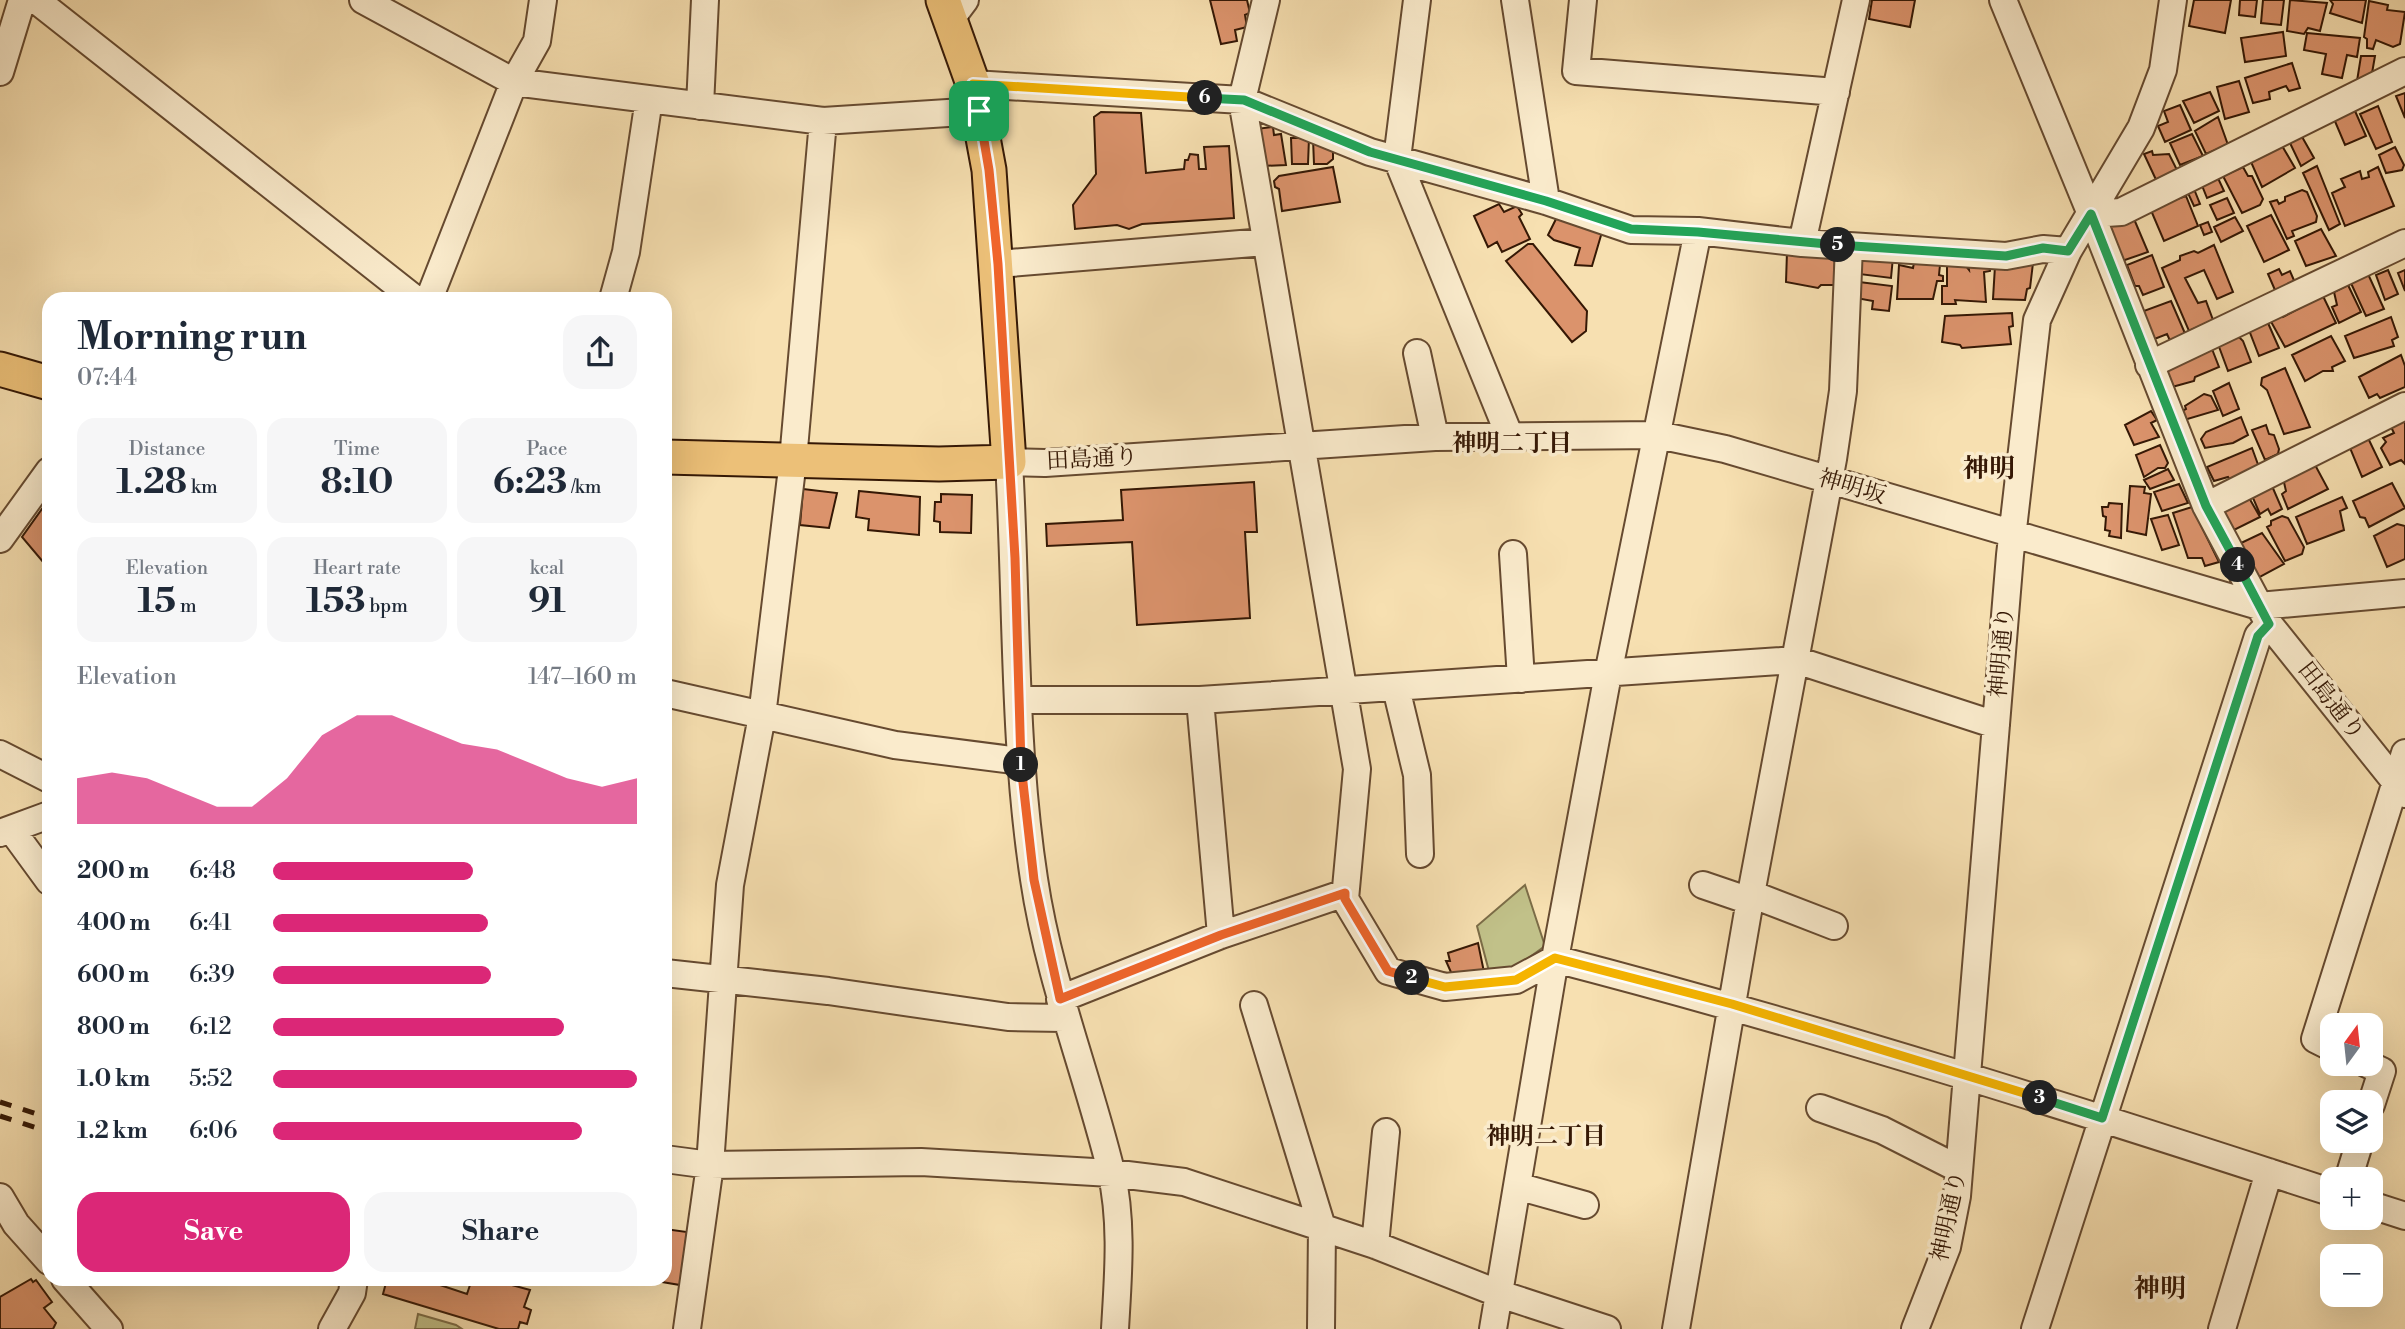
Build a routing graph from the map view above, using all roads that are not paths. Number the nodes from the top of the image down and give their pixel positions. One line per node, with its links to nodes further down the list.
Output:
1 (22, 0): 15 (street)
2 (36, 0): 33 (street)
3 (363, 0): 16 (street)
4 (543, 0): 16 (street)
5 (705, 0): 21 (street)
6 (1266, 0): 20 (street)
7 (1417, 0): 23 (street)
8 (1515, 0): 24 (street)
9 (1583, 0): 17 (street)
10 (1856, 0): 17 (street)
11 (2003, 0): 25 (street, 田島通り)
12 (2173, 0): 25 (street, 神明通り)
13 (953, 7): 18 (main road)
14 (2405, 71): 25 (street)
15 (0, 72)
16 (513, 82): 19 (street); 34 (street)
17 (1836, 92): 28 (street)
18 (976, 98): 20 (street); 22 (street); 32 (main road)
19 (649, 99): 21 (street); 35 (street)
20 (1242, 100): 23 (street); 27 (street)
21 (700, 106): 22 (street)
22 (823, 121): 46 (street)
23 (1397, 159): 24 (street); 42 (street)
24 (1546, 201): 26 (street)
25 (2091, 214): 31 (street, 神明通り); 37 (street, 田島通り)
26 (1698, 232): 28 (street); 41 (street)
27 (1265, 242): 32 (street); 44 (street)
28 (1802, 243): 30 (street)
29 (2405, 243): 37 (street)
30 (1849, 246): 31 (street); 49 (street)
31 (2068, 251): 51 (street, 神明通り)
32 (998, 264): 47 (main road)
33 (406, 292)
34 (432, 292)
35 (615, 292)
36 (1417, 353): 43 (street)
37 (2149, 365): 50 (street, 田島通り)
38 (0, 369): 39 (main road)
39 (42, 381)
40 (2405, 406): 50 (street)
41 (1658, 435): 42 (street, 神明坂); 49 (street, 神明坂); 57 (street)
42 (1510, 437): 43 (street, 神明坂)
43 (1435, 438): 44 (street, 田島通り)
44 (1300, 447): 47 (street, 田島通り); 60 (street)
45 (672, 457): 46 (main road, 田島通り)
46 (793, 460): 47 (main road, 田島通り); 64 (street)
47 (1009, 462): 63 (street)
48 (42, 481): 52 (street)
49 (1829, 481): 51 (street, 神明坂); 56 (street)
50 (2206, 506): 55 (street, 田島通り)
51 (2012, 534): 55 (street, 神明坂); 65 (street, 神明通り)
52 (0, 539)
53 (1513, 554): 58 (street)
54 (2405, 593): 55 (street)
55 (2264, 615): 70 (street, 田島通り); 91 (street)
56 (1796, 660): 57 (street); 65 (street); 77 (street)
57 (1608, 674): 58 (street); 80 (street)
58 (1521, 679): 59 (street)
59 (1396, 688): 60 (street); 73 (street)
60 (1344, 692): 62 (street); 76 (street)
61 (672, 695): 64 (street)
62 (1200, 700): 63 (street); 79 (street)
63 (1019, 701): 68 (street)
64 (762, 716): 68 (street); 82 (street)
65 (1996, 724): 89 (street, 神明通り)
66 (2405, 753): 70 (street)
67 (0, 754): 69 (street)
68 (1020, 761): 85 (street)
69 (42, 775)
70 (2400, 789): 86 (street)
71 (42, 818): 72 (street)
72 (5, 831): 74 (street)
73 (1420, 854)
74 (42, 873)
75 (1703, 885): 77 (street)
76 (1345, 893): 79 (street); 80 (street)
77 (1750, 897): 78 (street); 83 (street)
78 (1834, 926)
79 (1221, 935): 85 (street)
80 (1555, 958): 83 (street); 98 (street)
81 (672, 974): 82 (street)
82 (725, 981): 85 (street); 94 (street)
83 (1732, 1004): 89 (street); 118 (street)
84 (1254, 1005): 104 (street)
85 (1062, 1008): 97 (street)
86 (2324, 1013)
87 (2320, 1024): 88 (street)
88 (2320, 1042)
89 (1966, 1074): 91 (street); 95 (street, 神明通り)
90 (1820, 1108): 95 (street)
91 (2102, 1118): 96 (street); 120 (street)
92 (1385, 1132): 106 (street)
93 (672, 1160): 94 (street)
94 (710, 1165): 97 (street); 113 (street)
95 (1959, 1169): 119 (street, 神明通り)
96 (2269, 1172): 99 (street); 121 (street)
97 (1111, 1173): 104 (street); 114 (street)
98 (1517, 1186): 101 (street); 110 (street)
99 (2320, 1189)
100 (0, 1197): 105 (street)
101 (1585, 1205)
102 (2383, 1209): 103 (street)
103 (2405, 1216)
104 (1322, 1227): 106 (street); 115 (street)
105 (8, 1230): 107 (street)
106 (1375, 1245): 110 (street)
107 (42, 1256)
108 (71, 1286): 111 (street)
109 (353, 1286): 112 (street)
110 (1500, 1294): 116 (street); 117 (street)
111 (109, 1329)
112 (332, 1329)
113 (687, 1329)
114 (1115, 1329)
115 (1321, 1329)
116 (1493, 1329)
117 (1607, 1329)
118 (1676, 1329)
119 (1915, 1329)
120 (2035, 1329)
121 (2222, 1329)

